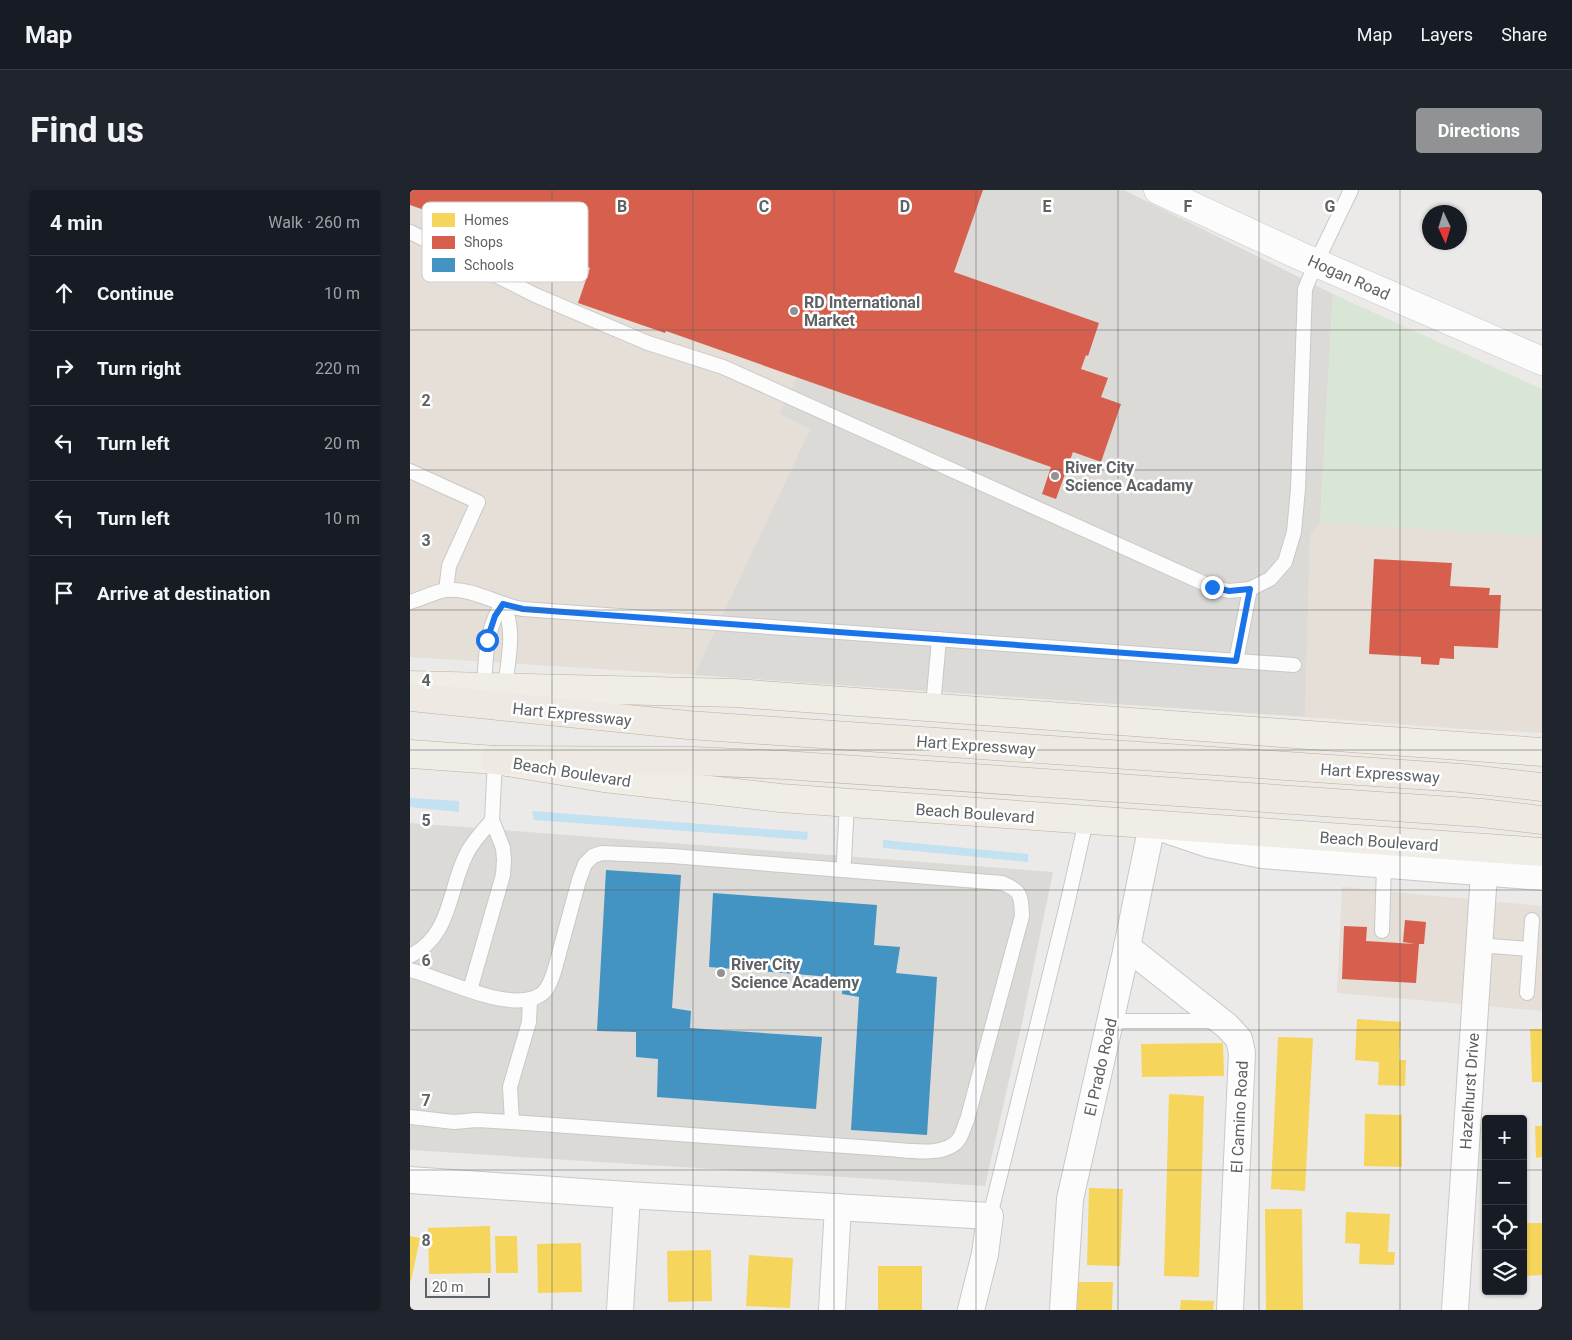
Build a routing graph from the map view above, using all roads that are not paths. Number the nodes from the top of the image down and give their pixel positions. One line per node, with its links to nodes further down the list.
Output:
1 (1158, 190): 5 (main road, Hogan Road)
2 (1351, 190): 5 (lane)
3 (410, 232): 4 (lane)
4 (422, 238)
5 (1316, 263): 7 (main road, Hogan Road); 9 (lane)
6 (509, 282): 9 (lane)
7 (1542, 361)
8 (410, 471): 10 (lane)
9 (1250, 589): 14 (lane)
10 (446, 590): 11 (lane); 12 (lane)
11 (410, 602)
12 (503, 604): 13 (lane); 17 (lane); 17 (lane)
13 (939, 639): 14 (lane); 19 (lane)
14 (1236, 661): 15 (lane)
15 (1294, 665)
16 (410, 685): 17 (highway)
17 (495, 687): 19 (highway)
18 (410, 697): 23 (highway, Hart Expressway)
19 (932, 706): 20 (highway)
20 (1542, 752)
21 (410, 754): 22 (highway, Beach Boulevard)
22 (495, 760): 24 (highway, Beach Boulevard); 25 (lane); 26 (highway, Hart Expressway)
23 (1542, 787)
24 (847, 803): 27 (highway, Beach Boulevard); 30 (lane)
25 (492, 820): 39 (lane); 41 (lane)
26 (1542, 820)
27 (1086, 821): 28 (highway, Beach Boulevard); 51 (lane)
28 (1152, 825): 29 (highway, Beach Boulevard); 31 (street); 37 (street, El Prado Road)
29 (1542, 852)
30 (844, 866): 43 (lane); 47 (lane)
31 (1384, 866): 32 (street); 35 (lane)
32 (1484, 873): 33 (street); 36 (street, Hazelhurst Drive)
33 (1542, 877)
34 (1532, 920): 38 (lane)
35 (1382, 931)
36 (1478, 945): 38 (lane); 57 (street, Hazelhurst Drive)
37 (1127, 947): 44 (street, El Prado Road); 45 (street, El Camino Road)
38 (1530, 949): 42 (lane)
39 (410, 956)
40 (410, 970): 41 (lane)
41 (470, 990): 43 (lane)
42 (1527, 992)
43 (530, 999): 47 (lane)
44 (1110, 1021): 45 (lane); 55 (street, El Prado Road)
45 (1220, 1021): 56 (street, El Camino Road)
46 (410, 1117): 47 (lane)
47 (512, 1122)
48 (410, 1180): 49 (street)
49 (627, 1195): 50 (street); 52 (street)
50 (838, 1206): 51 (street); 53 (street)
51 (990, 1216): 54 (street)
52 (620, 1310)
53 (832, 1310)
54 (970, 1310)
55 (1063, 1310)
56 (1230, 1310)
57 (1455, 1310)

